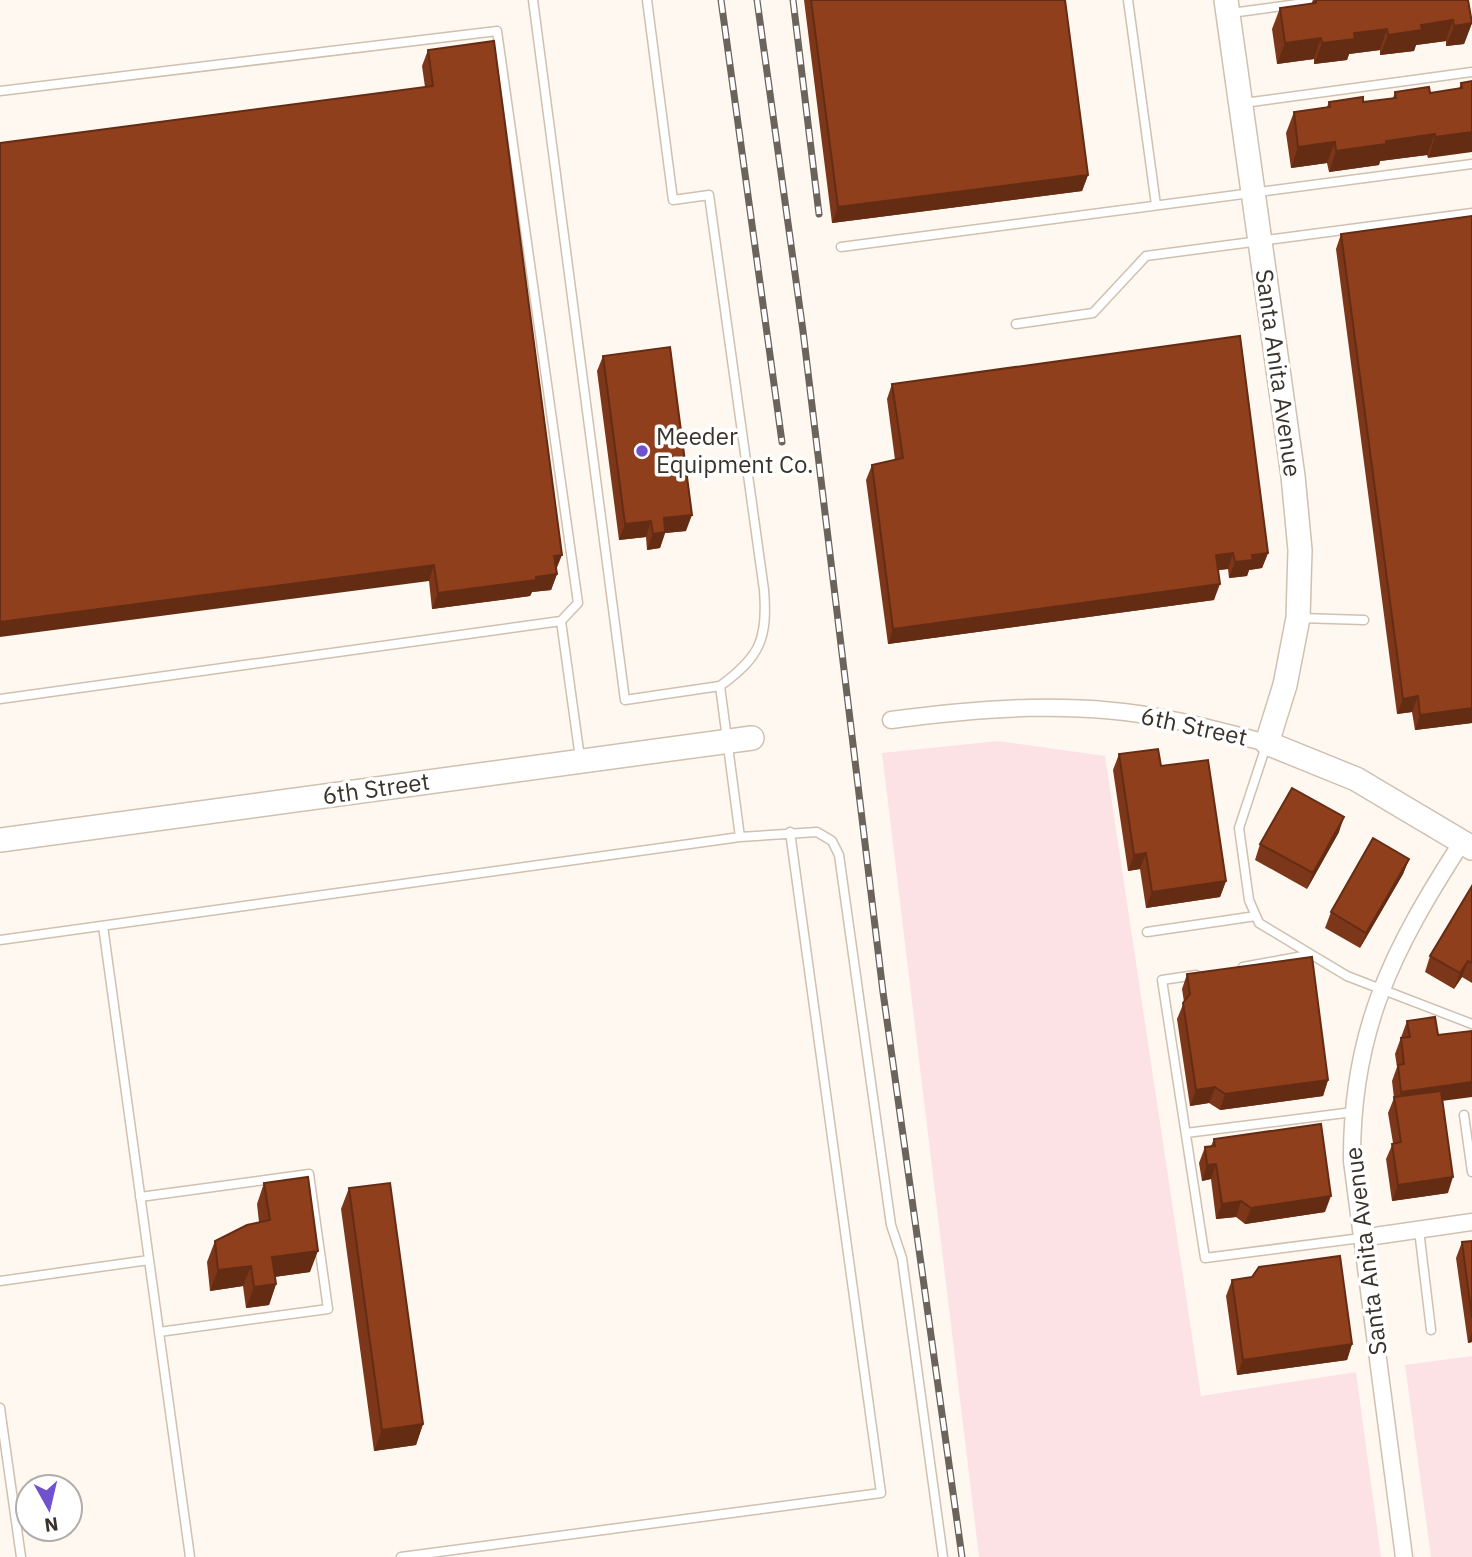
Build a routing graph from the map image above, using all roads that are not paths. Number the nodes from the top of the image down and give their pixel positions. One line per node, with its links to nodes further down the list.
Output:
1 (533, 0): 19 (lane)
2 (646, 0): 19 (lane)
3 (1128, 0): 11 (lane)
4 (1327, 0): 5 (lane)
5 (1227, 7): 8 (street, Santa Anita Avenue)
6 (1472, 72): 8 (lane)
7 (0, 91): 18 (lane)
8 (1241, 104): 10 (street, Santa Anita Avenue)
9 (1472, 164): 10 (lane)
10 (1254, 192): 11 (lane); 13 (street, Santa Anita Avenue)
11 (1156, 205): 14 (lane)
12 (1472, 213): 13 (lane)
13 (1261, 242): 15 (lane); 16 (street, Santa Anita Avenue)
14 (841, 247)
15 (1016, 324)
16 (1298, 618): 17 (lane); 24 (street, Santa Anita Avenue)
17 (1364, 620)
18 (561, 621): 20 (lane); 25 (lane)
19 (720, 686): 23 (lane)
20 (0, 699)
21 (891, 720): 24 (street, 6th Street)
22 (752, 738): 23 (street, 6th Street)
23 (727, 741): 25 (street, 6th Street); 27 (lane)
24 (1267, 743): 29 (street, 6th Street); 30 (lane)
25 (580, 761): 28 (street, 6th Street)
26 (790, 832): 27 (lane); 54 (lane); 55 (lane)
27 (740, 837): 31 (lane)
28 (0, 840)
29 (1467, 842): 37 (street, Santa Anita Avenue)
30 (1256, 916): 32 (lane); 34 (lane)
31 (103, 926): 33 (lane); 43 (lane)
32 (1147, 932)
33 (0, 940)
34 (1308, 956): 35 (lane); 37 (lane)
35 (1228, 969)
36 (1202, 974): 41 (lane)
37 (1380, 988): 38 (lane); 39 (street, Santa Anita Avenue)
38 (1472, 1024)
39 (1353, 1112): 41 (lane); 46 (street, Santa Anita Avenue)
40 (1464, 1115): 42 (lane)
41 (1186, 1133): 46 (lane)
42 (1472, 1172)
43 (140, 1197): 47 (lane); 50 (lane)
44 (1472, 1222): 45 (street)
45 (1419, 1230): 46 (street); 49 (lane)
46 (1361, 1238): 56 (street, Santa Anita Avenue)
47 (149, 1261): 48 (lane); 50 (lane)
48 (0, 1281)
49 (1431, 1330)
50 (159, 1332): 53 (lane)
51 (0, 1408): 52 (lane)
52 (20, 1557)
53 (190, 1557)
54 (401, 1557)
55 (943, 1557)
56 (1404, 1557)

